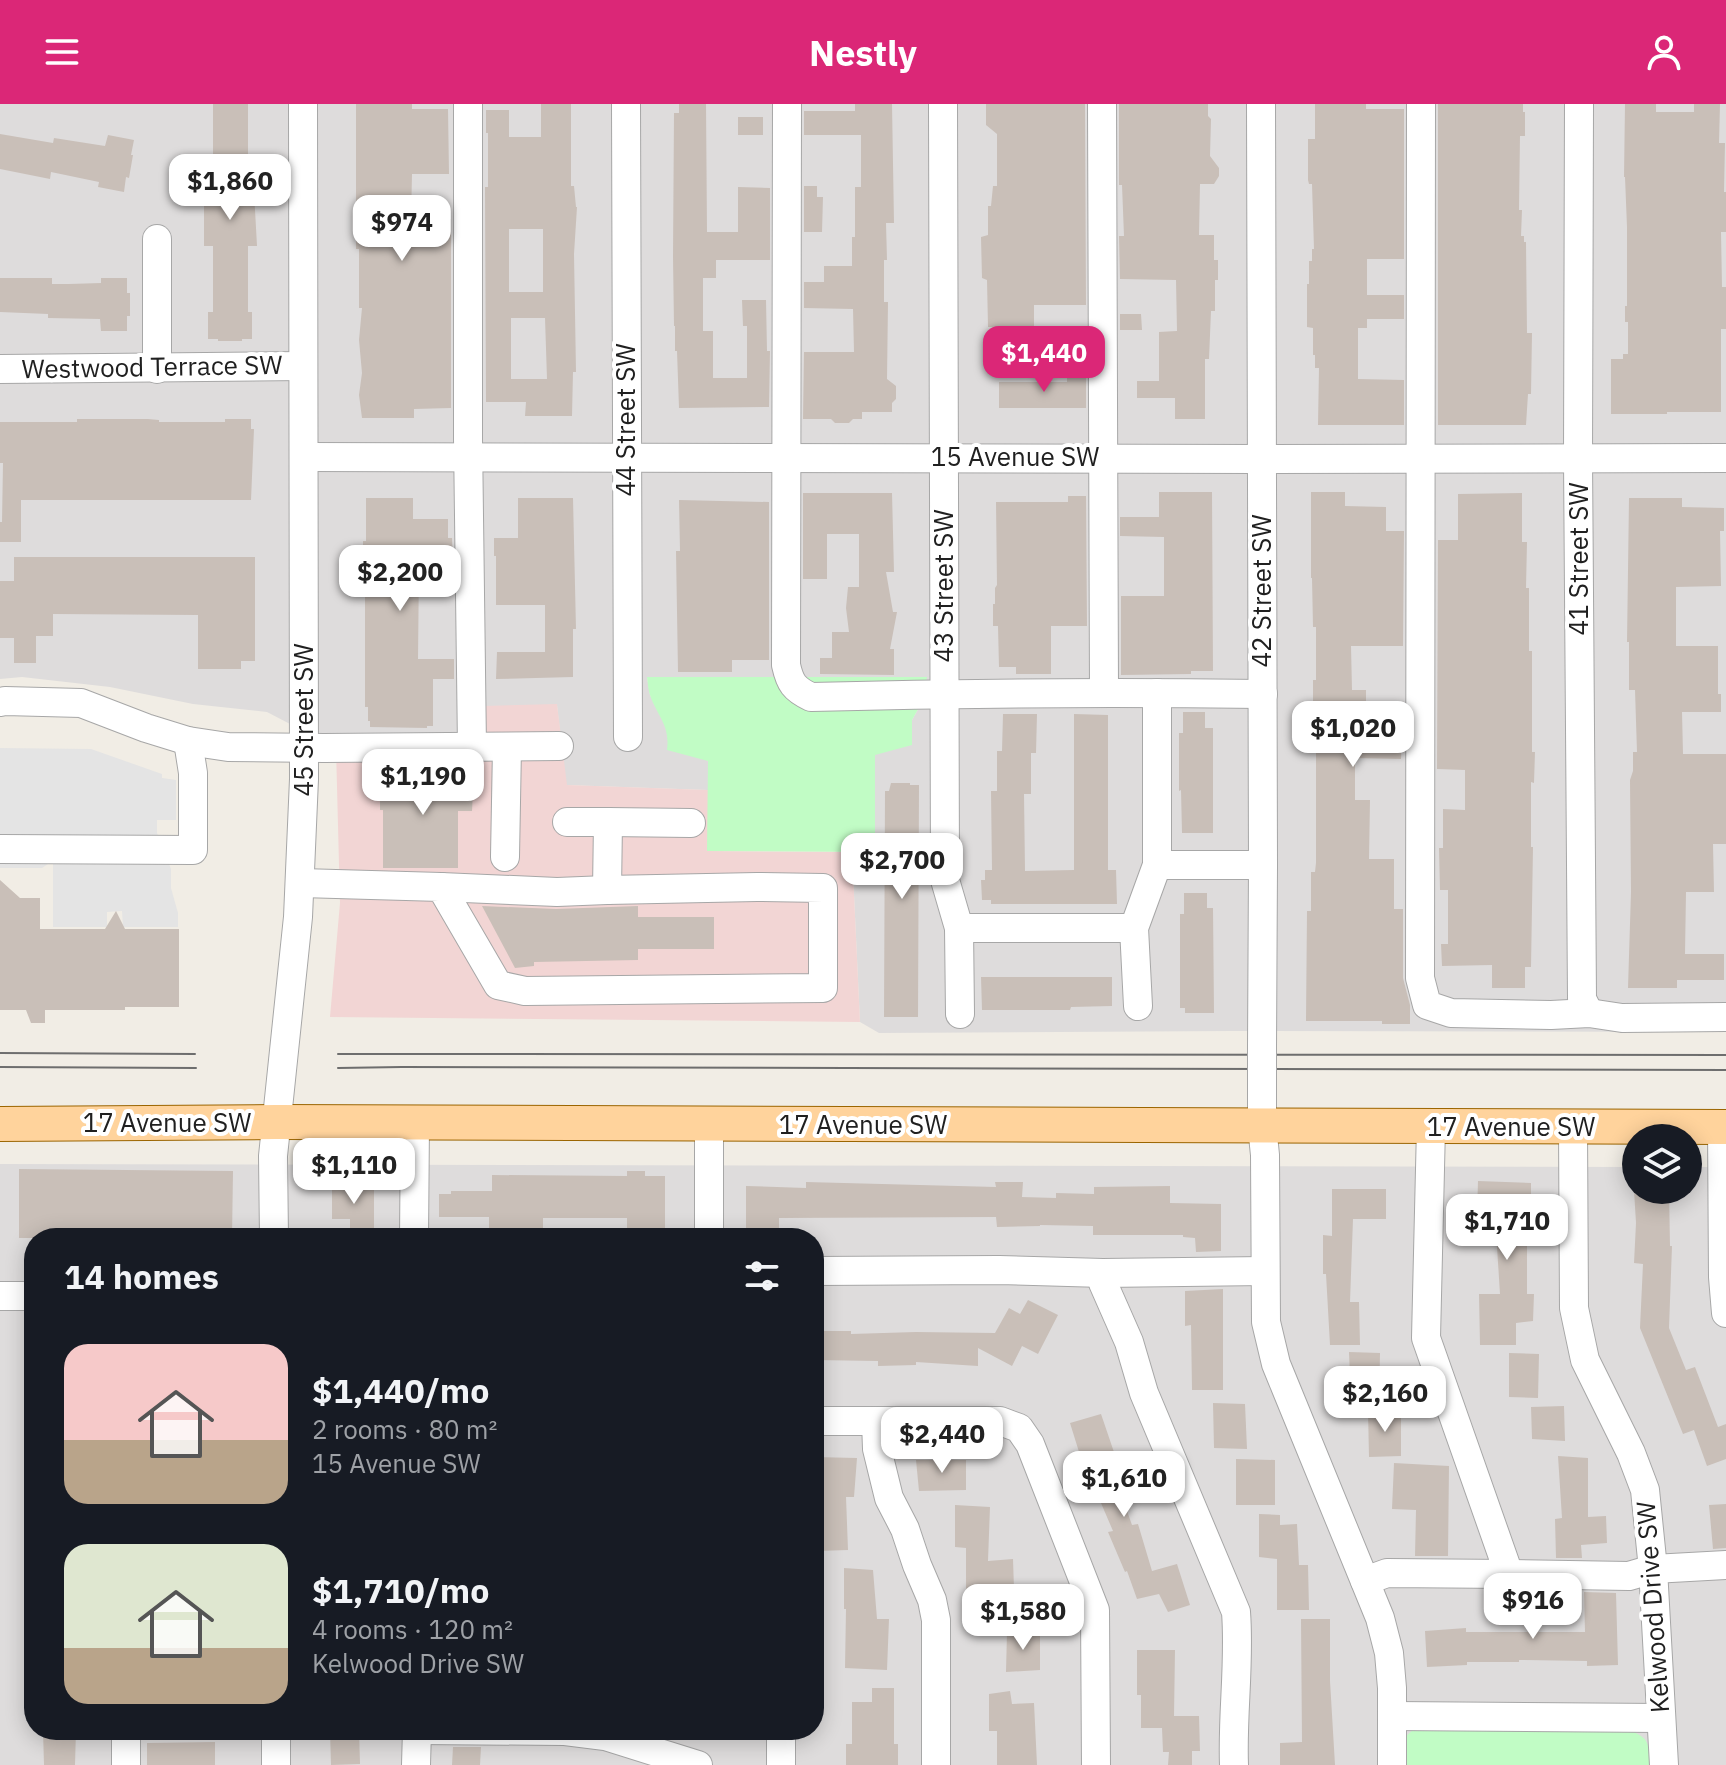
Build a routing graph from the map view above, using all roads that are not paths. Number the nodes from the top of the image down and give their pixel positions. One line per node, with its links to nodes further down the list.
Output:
1 (303, 104): 11 (street, 45 Street SW)
2 (468, 104): 15 (street)
3 (626, 104): 16 (street, 44 Street SW)
4 (787, 104): 18 (street)
5 (943, 104): 17 (street, 43 Street SW)
6 (1102, 104): 19 (street)
7 (1261, 104): 22 (street, 42 Street SW)
8 (1421, 104): 23 (street)
9 (1579, 104): 20 (street, 41 Street SW)
10 (157, 239): 13 (street)
11 (303, 366): 13 (street, Westwood Terrace SW); 14 (street, 45 Street SW)
12 (0, 369): 13 (street, Westwood Terrace SW)
13 (157, 369)
14 (304, 457): 15 (street, 15 Avenue SW); 34 (street, 45 Street SW)
15 (469, 457): 16 (street, 15 Avenue SW); 32 (street)
16 (626, 457): 18 (street, 15 Avenue SW); 29 (street, 44 Street SW)
17 (943, 457): 18 (street, 15 Avenue SW); 19 (street, 15 Avenue SW); 26 (street, 43 Street SW)
18 (786, 458): 26 (street)
19 (1103, 458): 22 (street, 15 Avenue SW); 24 (street)
20 (1578, 458): 21 (street, 15 Avenue SW); 23 (street, 15 Avenue SW); 48 (street, 41 Street SW)
21 (1726, 458)
22 (1261, 459): 23 (street, 15 Avenue SW); 27 (street, 42 Street SW)
23 (1420, 459): 48 (street)
24 (1104, 693): 25 (street); 26 (street)
25 (1157, 693): 27 (street); 40 (street)
26 (944, 694): 45 (street, 43 Street SW)
27 (1263, 694): 41 (street, 42 Street SW)
28 (0, 702): 30 (street)
29 (628, 737)
30 (188, 741): 34 (street); 38 (street)
31 (559, 746): 33 (street)
32 (472, 747): 33 (street); 34 (street)
33 (507, 747): 39 (street)
34 (305, 748): 42 (street, 45 Street SW)
35 (567, 822): 36 (street)
36 (608, 822): 37 (street); 44 (street)
37 (691, 823)
38 (0, 849)
39 (505, 857)
40 (1157, 865): 41 (street); 46 (street)
41 (1263, 865): 55 (street, 42 Street SW, bridge)
42 (301, 883): 43 (street); 51 (street, 45 Street SW)
43 (441, 887): 44 (street); 44 (street)
44 (607, 890)
45 (959, 928): 46 (street); 49 (street, 43 Street SW)
46 (1134, 928): 47 (street)
47 (1138, 1006)
48 (1589, 1013): 50 (street)
49 (960, 1014)
50 (1726, 1017)
51 (276, 1122): 52 (main road, 17 Avenue SW); 53 (main road, 17 Avenue SW); 59 (street, 45 Street SW)
52 (415, 1123): 54 (main road, 17 Avenue SW); 60 (street)
53 (0, 1124)
54 (709, 1124): 55 (main road, 17 Avenue SW); 61 (street)
55 (1262, 1126): 56 (main road, 17 Avenue SW); 63 (street, 42 Street SW)
56 (1431, 1127): 58 (main road, 17 Avenue SW); 72 (street)
57 (1724, 1127): 58 (main road, 17 Avenue SW); 67 (street)
58 (1573, 1128): 71 (street, Kelwood Drive SW)
59 (274, 1228)
60 (414, 1228)
61 (709, 1228)
62 (824, 1271): 64 (street)
63 (1265, 1271): 64 (street); 73 (street, 42 Street SW)
64 (1103, 1273): 88 (street)
65 (0, 1296): 66 (street)
66 (24, 1296)
67 (1726, 1313)
68 (824, 1421): 69 (street)
69 (876, 1421): 86 (street); 87 (street)
70 (1726, 1565): 71 (street)
71 (1653, 1569): 72 (street); 75 (street, Kelwood Drive SW)
72 (1509, 1574): 73 (street)
73 (1365, 1581): 74 (street, 42 Street SW)
74 (1392, 1716): 75 (street); 89 (street, 42 Street SW)
75 (1661, 1718): 90 (street, Kelwood Drive SW)
76 (126, 1740): 81 (street)
77 (276, 1740): 82 (street)
78 (417, 1740): 83 (street)
79 (618, 1740): 84 (street)
80 (781, 1740): 85 (street)
81 (126, 1765)
82 (276, 1765)
83 (416, 1765)
84 (698, 1765)
85 (781, 1765)
86 (936, 1765)
87 (1096, 1765)
88 (1234, 1765)
89 (1392, 1765)
90 (1664, 1765)

